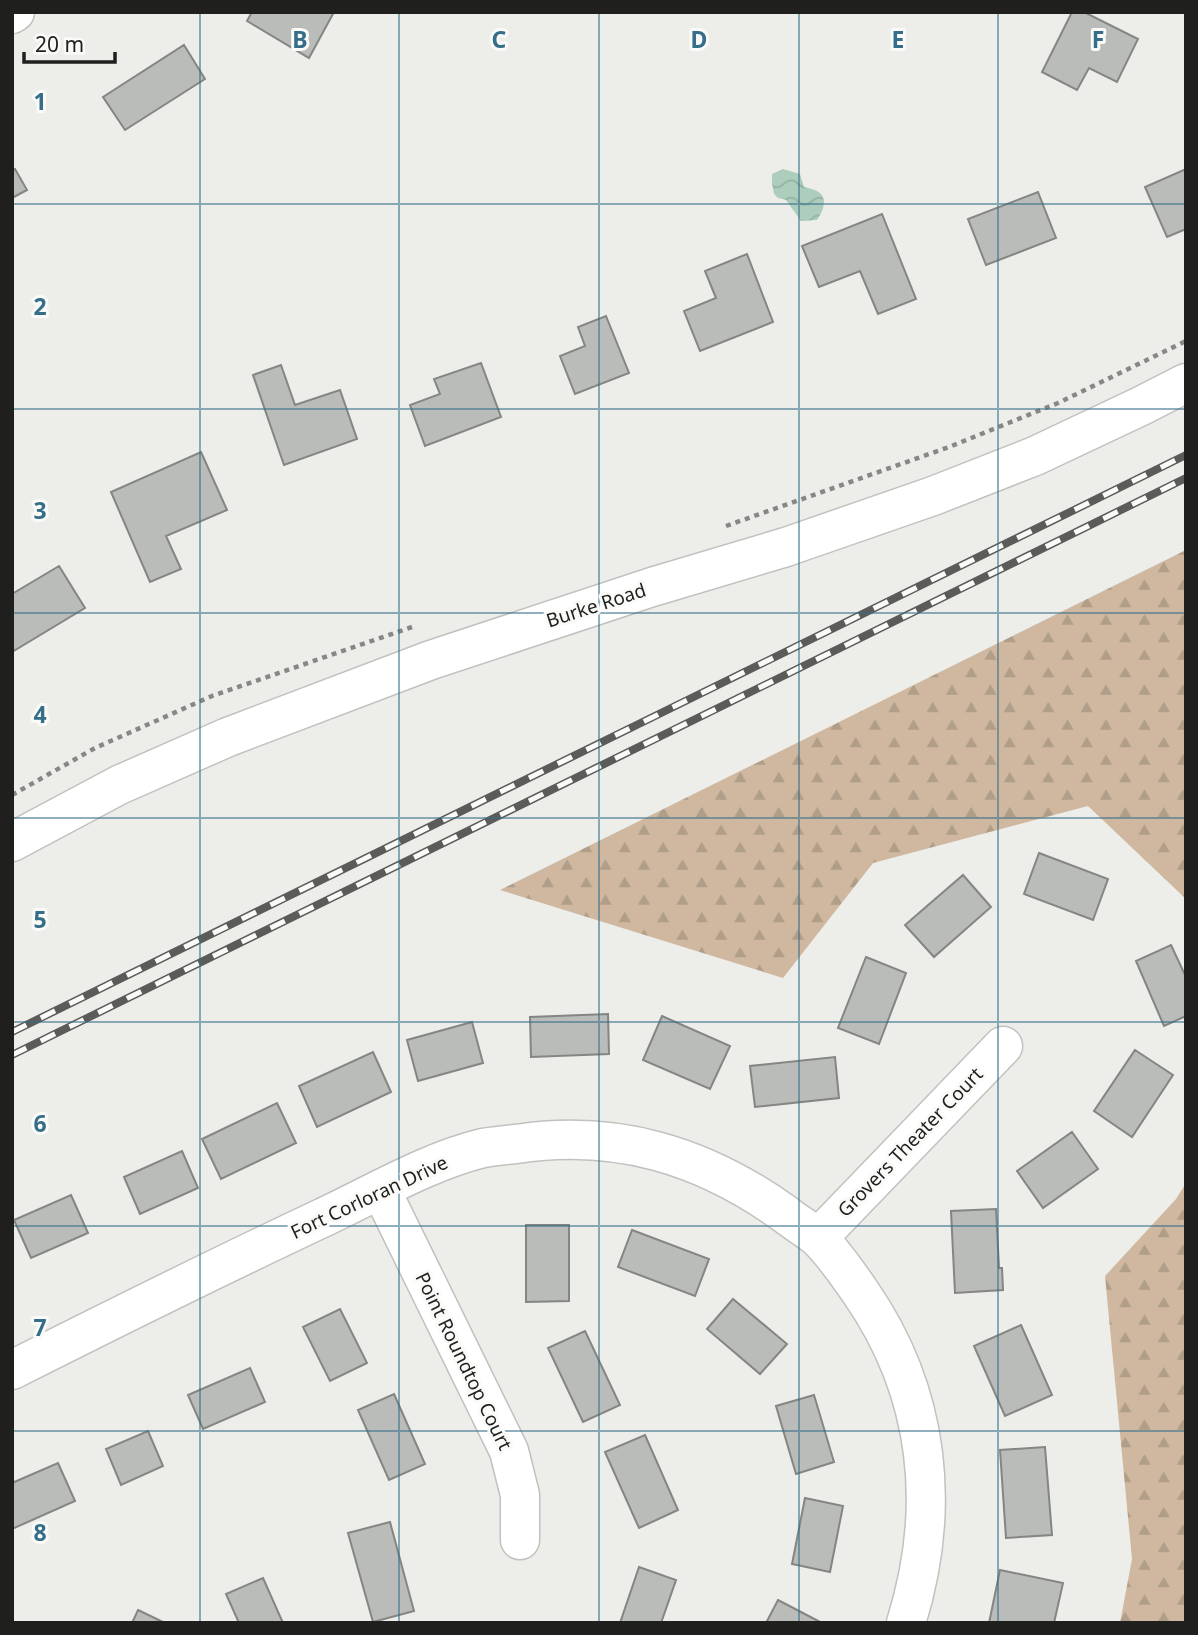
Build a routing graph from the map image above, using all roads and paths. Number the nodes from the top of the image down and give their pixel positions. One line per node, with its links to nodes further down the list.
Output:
1 (1186, 383): 2 (street, Burke Road)
2 (12, 842)
3 (1003, 1046): 5 (street, Grovers Theater Court)
4 (381, 1190): 5 (street, Fort Corloran Drive); 6 (street, Fort Corloran Drive); 7 (street, Point Roundtop Court)
5 (818, 1238): 8 (street, Fort Corloran Drive)
6 (12, 1370)
7 (520, 1540)
8 (906, 1623)

